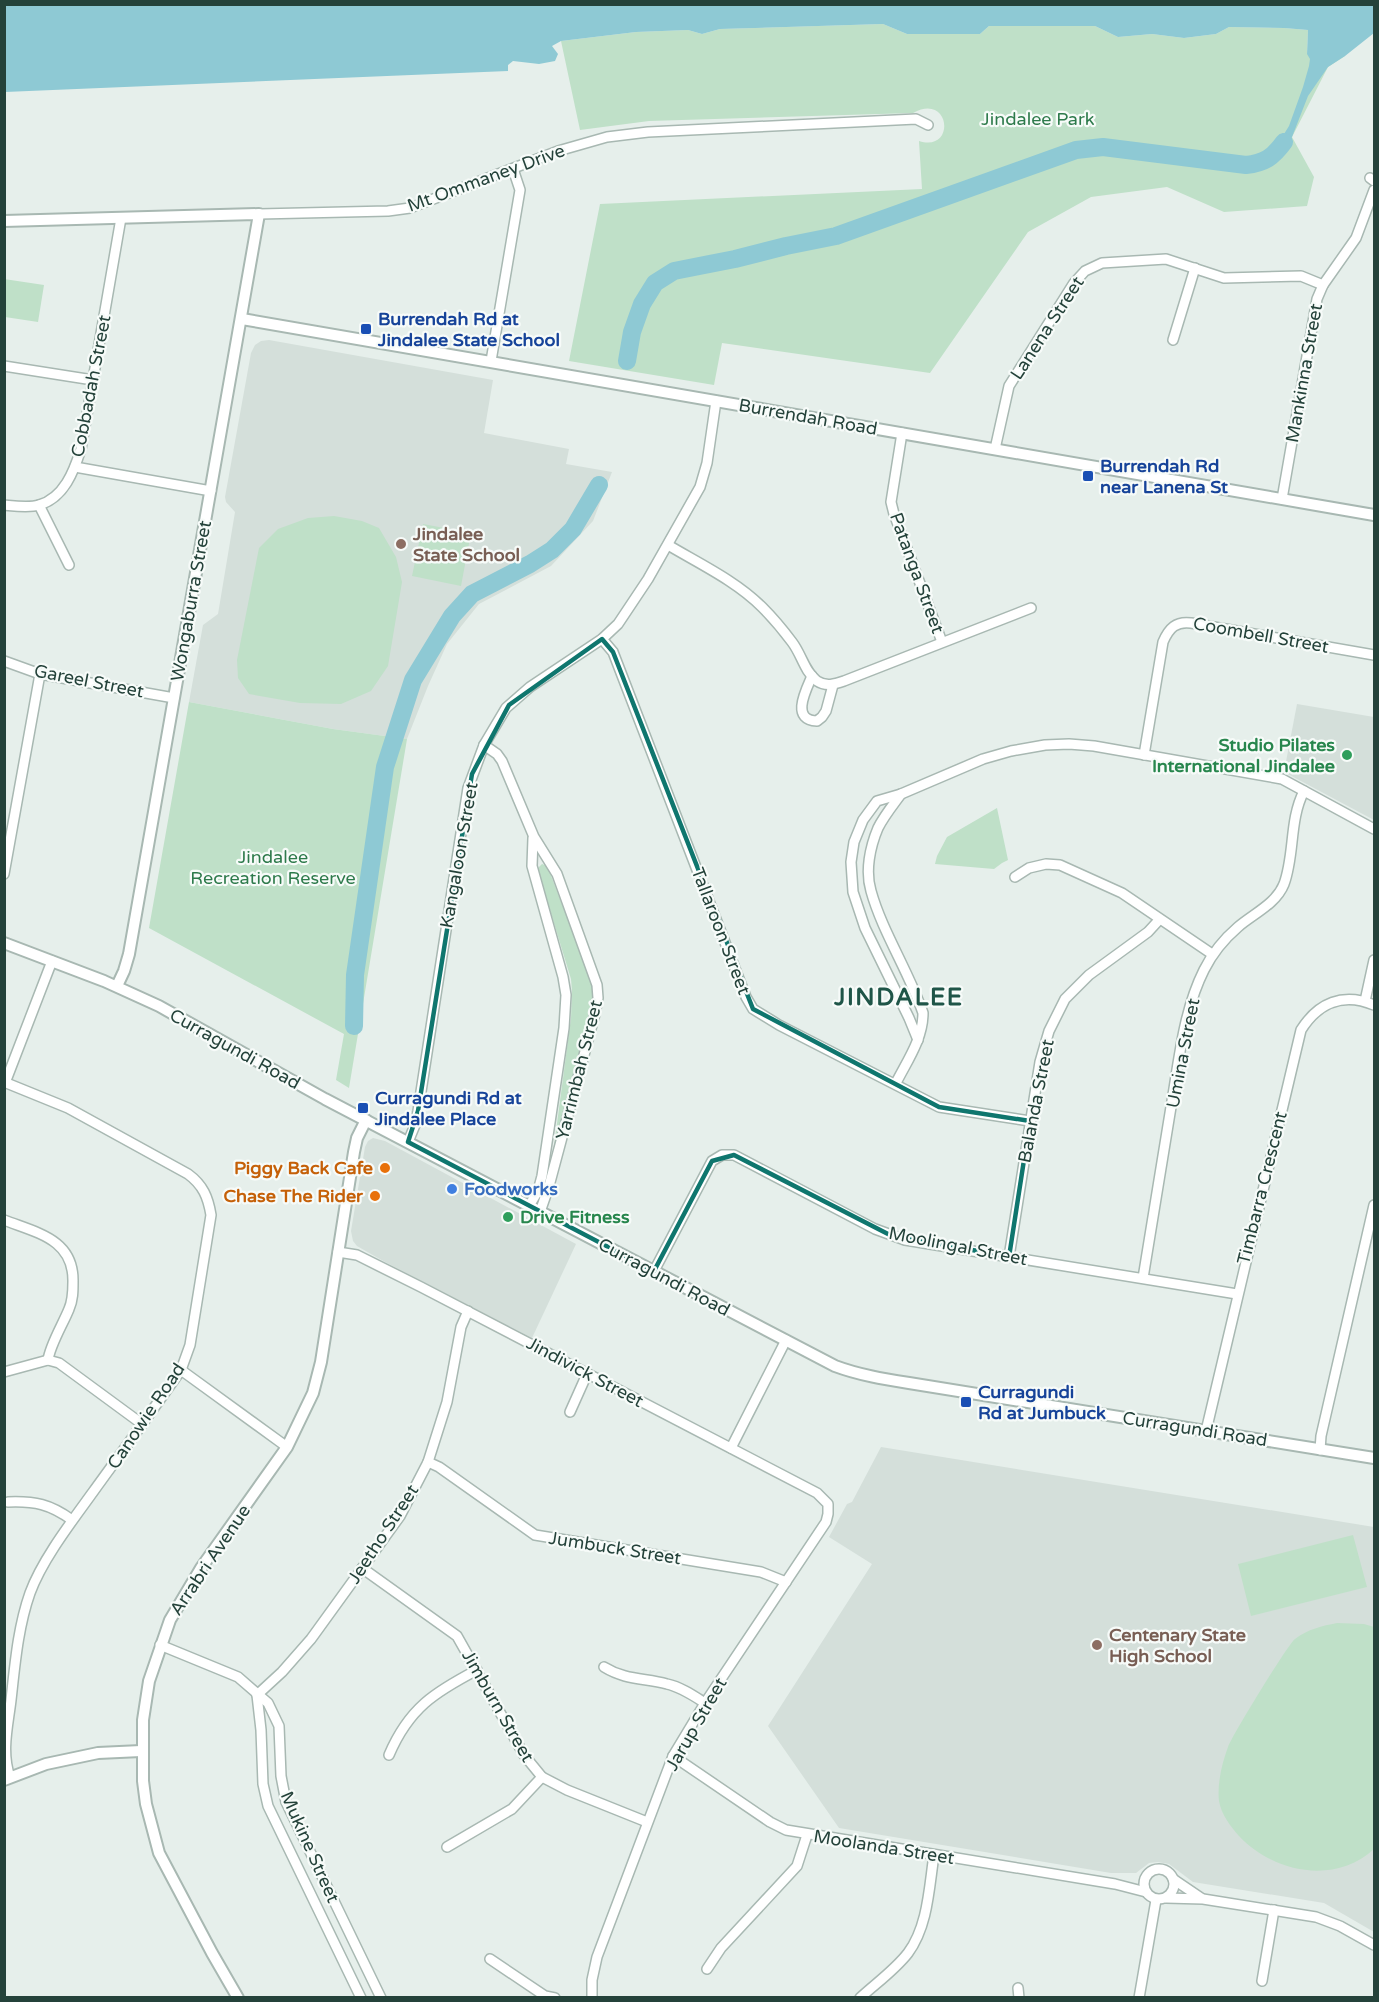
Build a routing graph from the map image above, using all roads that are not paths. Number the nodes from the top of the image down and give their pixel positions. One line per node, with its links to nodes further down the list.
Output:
1 (928, 125): 2 (street, Mt Ommaney Drive)
2 (513, 169): 4 (street, Mt Ommaney Drive); 11 (street)
3 (1374, 190): 8 (street, Mankinna Street)
4 (260, 214): 5 (street, Mt Ommaney Drive); 9 (street, Wongaburra Street)
5 (121, 218): 6 (street, Mt Ommaney Drive); 13 (street, Cobbadah Street)
6 (4, 221)
7 (1195, 268): 8 (street, Lanena Street); 10 (street); 16 (street, Lanena Street)
8 (1323, 285): 19 (street, Mankinna Street)
9 (242, 319): 11 (street, Burrendah Road); 18 (street, Wongaburra Street)
10 (1173, 340)
11 (491, 361): 14 (street, Burrendah Road)
12 (4, 366): 13 (street)
13 (93, 380): 17 (street, Cobbadah Street)
14 (716, 401): 15 (street, Burrendah Road); 23 (street, Kangaloon Street)
15 (902, 433): 16 (street, Burrendah Road); 27 (street, Patanga Street)
16 (995, 449): 19 (street, Burrendah Road)
17 (75, 467): 18 (street); 21 (street, Cobbadah Street)
18 (211, 491): 33 (street, Wongaburra Street)
19 (1282, 499): 22 (street, Burrendah Road)
20 (4, 505): 21 (street)
21 (39, 505): 24 (street)
22 (1374, 515)
23 (668, 545): 26 (street, Kangaloon Street); 31 (street)
24 (69, 565)
25 (1031, 608): 27 (street)
26 (602, 639): 34 (street, Kangaloon Street); 54 (street, Tallaroon Street)
27 (942, 642): 32 (street)
28 (1374, 655): 35 (street, Coombell Street)
29 (4, 661): 30 (street, Gareel Street)
30 (40, 674): 33 (street, Gareel Street); 39 (street)
31 (812, 676): 32 (street); 32 (street)
32 (833, 685)
33 (174, 698): 49 (street, Wongaburra Street)
34 (484, 745): 41 (street, Yarrimbah Street); 57 (street, Kangaloon Street)
35 (1144, 755): 36 (street); 37 (street)
36 (1304, 791): 40 (street); 46 (street, Umina Street)
37 (901, 794): 52 (street); 52 (street)
38 (4, 813): 39 (street)
39 (16, 817): 42 (street)
40 (1374, 829)
41 (532, 832): 59 (street, Yarrimbah Street); 60 (street, Yarrimbah Street)
42 (4, 874)
43 (1015, 876): 44 (street)
44 (1159, 920): 46 (street); 56 (street, Balanda Street)
45 (4, 943): 48 (street, Curragundi Road)
46 (1212, 954): 65 (street, Umina Street)
47 (1374, 960): 50 (street)
48 (52, 962): 49 (street, Curragundi Road); 53 (street)
49 (117, 986): 55 (street, Curragundi Road)
50 (1365, 1001): 51 (street, Timbarra Crescent); 66 (street, Timbarra Crescent)
51 (1374, 1005)
52 (918, 1040): 54 (street)
53 (5, 1083): 70 (street, Canowie Road)
54 (896, 1083): 56 (street, Tallaroon Street)
55 (366, 1120): 57 (street, Curragundi Road); 62 (street, Arrabri Avenue)
56 (1030, 1121): 63 (street, Balanda Street)
57 (408, 1142): 59 (street, Curragundi Road)
58 (1374, 1205): 78 (street)
59 (529, 1206): 60 (street, Curragundi Road)
60 (540, 1212): 64 (street, Curragundi Road)
61 (4, 1220): 69 (street)
62 (338, 1252): 67 (street, Jindivick Street); 76 (street, Arrabri Avenue)
63 (1009, 1257): 64 (street, Moolingal Street); 65 (street, Moolingal Street)
64 (654, 1271): 68 (street, Curragundi Road)
65 (1143, 1278): 66 (street, Moolingal Street)
66 (1237, 1294): 75 (street, Timbarra Crescent)
67 (468, 1311): 72 (street, Jindivick Street); 80 (street, Jeetho Street)
68 (786, 1340): 75 (street, Curragundi Road); 77 (street)
69 (48, 1360): 71 (street); 74 (street)
70 (181, 1370): 74 (street, Canowie Road); 76 (street)
71 (4, 1372)
72 (587, 1374): 73 (street); 77 (street, Jindivick Street)
73 (570, 1412)
74 (142, 1424): 83 (street, Canowie Road)
75 (1206, 1431): 78 (street, Curragundi Road)
76 (287, 1447): 86 (street, Arrabri Avenue)
77 (731, 1448): 82 (street, Jindivick Street)
78 (1320, 1450): 79 (street, Curragundi Road)
79 (1374, 1458)
80 (428, 1462): 84 (street, Jeetho Street); 85 (street, Jumbuck Street)
81 (8, 1502): 83 (street)
82 (828, 1504): 85 (street, Jarup Street)
83 (72, 1520): 95 (street, Canowie Road)
84 (362, 1568): 88 (street, Jimburn Street); 89 (street, Jeetho Street)
85 (786, 1582): 90 (street, Jarup Street)
86 (160, 1645): 89 (street, Mukine Street); 91 (street, Arrabri Avenue)
87 (604, 1667): 90 (street)
88 (477, 1670): 92 (street); 94 (street, Jimburn Street)
89 (257, 1695): 112 (street, Mukine Street); 113 (street, Mukine Street)
90 (705, 1703): 93 (street, Jarup Street)
91 (141, 1751): 95 (street); 111 (street, Arrabri Avenue)
92 (389, 1755)
93 (673, 1756): 96 (street, Jarup Street); 97 (street, Moolanda Street)
94 (542, 1777): 96 (street, Jimburn Street); 98 (street)
95 (8, 1778)
96 (648, 1821): 115 (street, Jarup Street)
97 (807, 1834): 99 (street, Moolanda Street); 109 (street)
98 (447, 1847)
99 (934, 1856): 102 (street, Moolanda Street); 116 (street)
100 (1145, 1878): 101 (street); 102 (street, Moolanda Street); 103 (street)
101 (1173, 1879): 104 (street); 105 (street)
102 (1115, 1884): 103 (street, Moolanda Street)
103 (1146, 1892): 104 (street)
104 (1161, 1899): 105 (street); 117 (street)
105 (1203, 1899): 106 (street)
106 (1274, 1910): 107 (street); 110 (street)
107 (1374, 1945)
108 (490, 1959): 114 (street)
109 (707, 1969)
110 (1262, 1981)
111 (238, 1998)
112 (361, 1998)
113 (381, 1998)
114 (555, 1998)
115 (592, 1998)
116 (860, 1998)
117 (1139, 1998)

